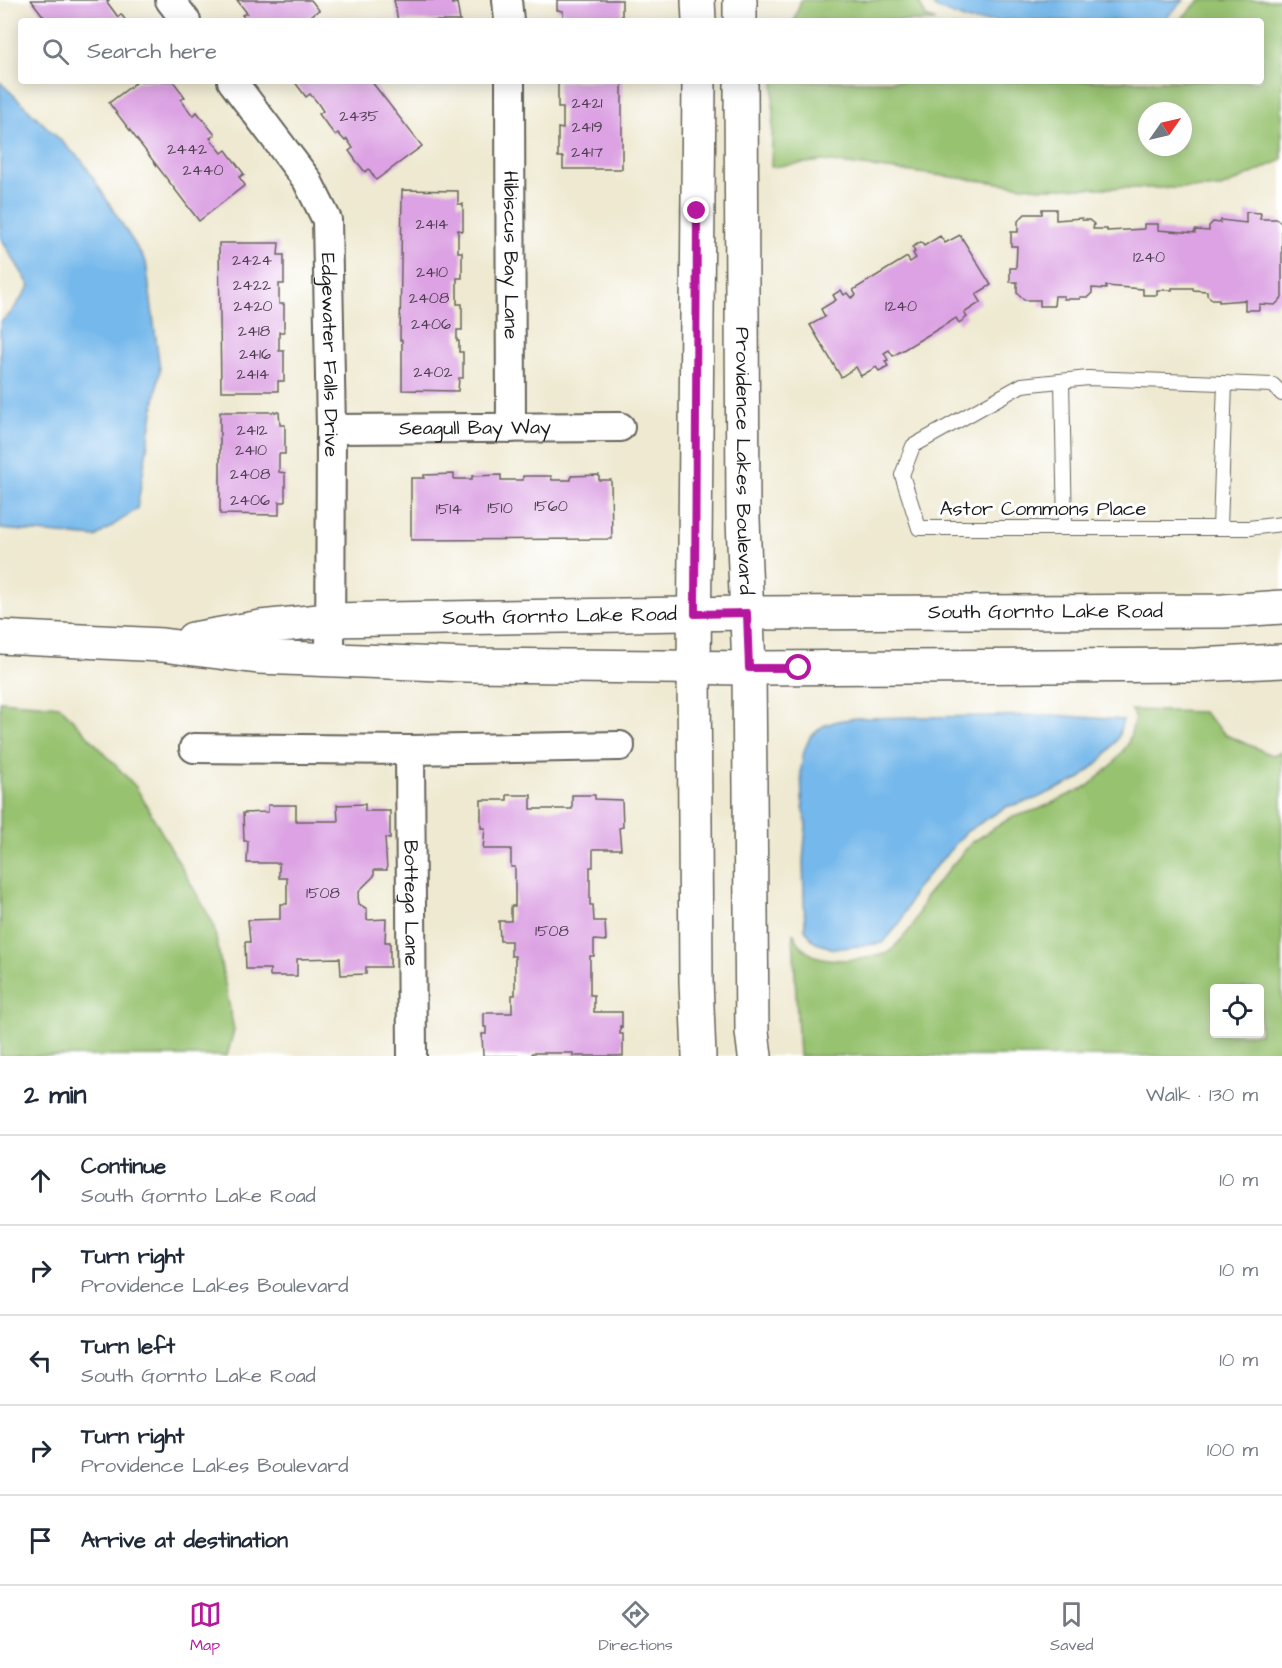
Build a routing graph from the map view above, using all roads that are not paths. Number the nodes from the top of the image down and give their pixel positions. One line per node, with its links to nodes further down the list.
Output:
1 (170, 0): 5 (street)
2 (507, 0): 6 (street)
3 (698, 0): 7 (street)
4 (740, 0): 8 (street)
5 (184, 18)
6 (509, 18)
7 (699, 18)
8 (741, 18)
9 (233, 84): 18 (street, Edgewater Falls Drive)
10 (510, 84): 17 (street, Hibiscus Bay Lane)
11 (699, 84): 24 (street)
12 (741, 84): 23 (street, Providence Lakes Boulevard)
13 (1062, 381): 14 (lane, Astor Commons Place); 20 (lane); 20 (lane, Astor Commons Place)
14 (1226, 383): 15 (lane, Astor Commons Place); 21 (lane)
15 (1282, 394)
16 (620, 427): 17 (street, Seagull Bay Way)
17 (511, 428): 18 (street, Seagull Bay Way)
18 (331, 429): 25 (street, Edgewater Falls Drive)
19 (1282, 524): 21 (lane, Astor Commons Place)
20 (1065, 528): 21 (lane, Astor Commons Place)
21 (1220, 528)
22 (1282, 607): 23 (street, South Gornto Lake Road)
23 (747, 613): 24 (street, South Gornto Lake Road); 31 (street, Providence Lakes Boulevard)
24 (695, 614): 25 (street, South Gornto Lake Road); 30 (street)
25 (330, 620): 27 (street, South Gornto Lake Road); 28 (street, Edgewater Falls Drive)
26 (0, 637): 27 (street, South Gornto Lake Road)
27 (162, 645): 28 (street, South Gornto Lake Road)
28 (330, 660): 30 (street, South Gornto Lake Road)
29 (1282, 661): 31 (street, South Gornto Lake Road)
30 (694, 668): 31 (street, South Gornto Lake Road); 36 (street)
31 (749, 668): 37 (street, Providence Lakes Boulevard)
32 (620, 746): 34 (street)
33 (194, 748): 34 (street)
34 (410, 750): 35 (street, Bottega Lane)
35 (412, 1056)
36 (699, 1056)
37 (755, 1056)

